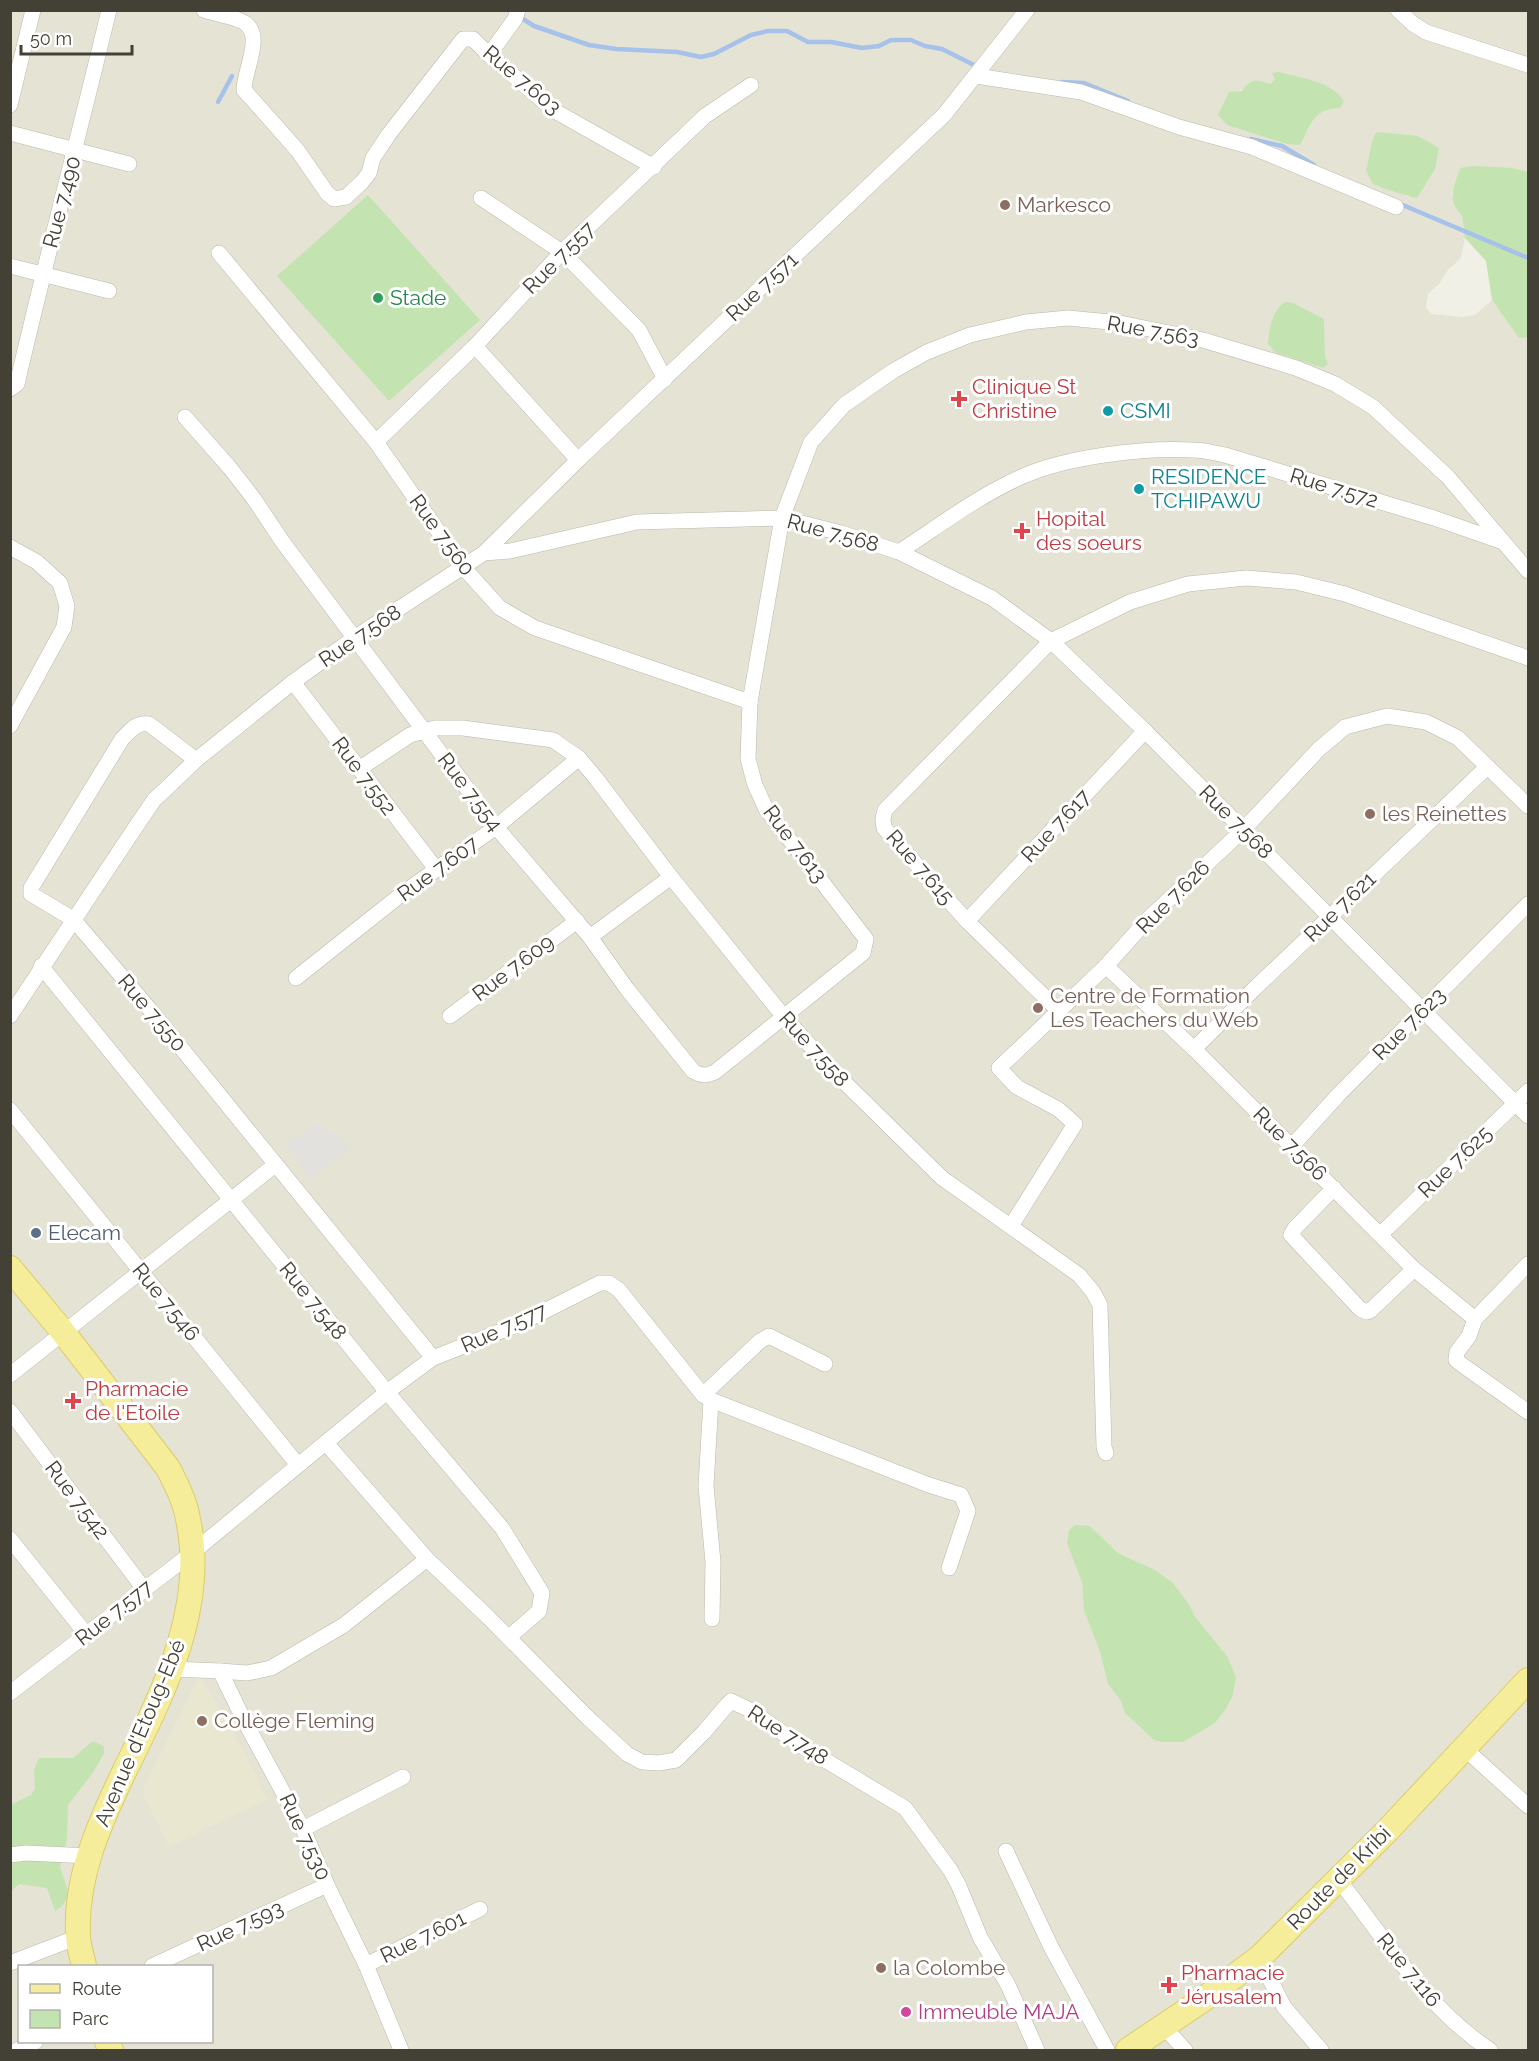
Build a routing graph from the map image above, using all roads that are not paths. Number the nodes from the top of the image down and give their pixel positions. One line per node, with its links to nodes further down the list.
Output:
1 (33, 10): 11 (street)
2 (108, 10): 13 (street, Rue 7.490)
3 (204, 10): 7 (street, Rue 7.603)
4 (518, 10): 7 (street)
5 (1027, 10): 9 (street, Rue 7.571)
6 (1398, 10): 8 (street)
7 (489, 55): 15 (street, Rue 7.603)
8 (1528, 65)
9 (976, 76): 17 (street); 24 (street, Rue 7.571)
10 (751, 85): 15 (street, Rue 7.557)
11 (10, 105)
12 (10, 133): 13 (street)
13 (76, 150): 14 (street); 21 (street, Rue 7.490)
14 (129, 164)
15 (654, 167): 18 (street, Rue 7.557)
16 (481, 198): 18 (street)
17 (1396, 207)
18 (562, 252): 23 (street, Rue 7.557); 24 (street)
19 (219, 253): 27 (street, Rue 7.560)
20 (10, 266): 21 (street)
21 (43, 273): 22 (street); 25 (street, Rue 7.490)
22 (109, 291)
23 (476, 346): 27 (street, Rue 7.557); 28 (street)
24 (665, 379): 28 (street, Rue 7.571)
25 (10, 389)
26 (185, 417): 36 (street, Rue 7.554)
27 (376, 442): 34 (street, Rue 7.560)
28 (579, 460): 33 (street, Rue 7.571)
29 (782, 518): 30 (street, Rue 7.563); 32 (street, Rue 7.568); 33 (street, Rue 7.568); 40 (street, Rue 7.613)
30 (1502, 542): 32 (street, Rue 7.572); 35 (street, Rue 7.563)
31 (10, 547): 41 (street)
32 (899, 552): 37 (street, Rue 7.568)
33 (484, 553): 34 (street, Rue 7.568)
34 (463, 567): 36 (street, Rue 7.568); 40 (street, Rue 7.560)
35 (1528, 569)
36 (354, 638): 39 (street, Rue 7.568); 42 (street, Rue 7.554)
37 (1051, 641): 38 (street); 43 (street, Rue 7.568); 57 (street, Rue 7.615)
38 (1528, 658)
39 (293, 682): 45 (street, Rue 7.568); 47 (street, Rue 7.552)
40 (750, 702): 66 (street, Rue 7.613)
41 (10, 726)
42 (424, 730): 44 (street, Rue 7.558); 47 (street); 49 (street, Rue 7.554)
43 (1144, 731): 50 (street, Rue 7.568); 57 (street, Rue 7.617)
44 (579, 758): 49 (street, Rue 7.607); 52 (street, Rue 7.558)
45 (196, 760): 55 (street, Rue 7.568); 55 (street, Rue 7.550)
46 (1487, 767): 48 (street, Rue 7.626); 50 (street, Rue 7.626); 54 (street, Rue 7.621)
47 (359, 769): 51 (street, Rue 7.552)
48 (1528, 806)
49 (496, 827): 51 (street, Rue 7.607); 56 (street, Rue 7.554)
50 (1244, 829): 54 (street, Rue 7.568); 60 (street, Rue 7.626)
51 (436, 869): 61 (street, Rue 7.607)
52 (671, 878): 58 (street); 66 (street, Rue 7.558)
53 (1528, 904): 63 (street, Rue 7.623)
54 (1329, 918): 63 (street, Rue 7.568); 67 (street, Rue 7.621)
55 (73, 919): 59 (street, Rue 7.568); 73 (street, Rue 7.550)
56 (577, 921): 58 (street, Rue 7.554); 65 (street, Rue 7.609)
57 (967, 921): 62 (street, Rue 7.615)
58 (590, 937): 66 (street, Rue 7.554)
59 (41, 966): 64 (street, Rue 7.568); 75 (street, Rue 7.548)
60 (1106, 966): 62 (street, Rue 7.626); 67 (street, Rue 7.566)
61 (296, 978)
62 (1058, 1010): 76 (street, Rue 7.626)
63 (1422, 1011): 69 (street, Rue 7.568); 72 (street, Rue 7.623)
64 (10, 1016)
65 (450, 1016)
66 (784, 1017): 76 (street, Rue 7.558)
67 (1194, 1049): 72 (street, Rue 7.566)
68 (1528, 1091): 69 (street, Rue 7.625)
69 (1515, 1103): 71 (street, Rue 7.568); 77 (street, Rue 7.625)
70 (10, 1110): 81 (street, Rue 7.546)
71 (1528, 1116)
72 (1292, 1146): 74 (street, Rue 7.566)
73 (276, 1166): 75 (street); 84 (street, Rue 7.550)
74 (1334, 1188): 77 (street, Rue 7.566); 80 (street)
75 (231, 1200): 81 (street); 87 (street, Rue 7.548)
76 (1011, 1226): 92 (street, Rue 7.558)
77 (1382, 1234): 80 (street, Rue 7.566)
78 (1528, 1264): 82 (street)
79 (10, 1268): 83 (main road, Avenue d'Etoug-Ebé)
80 (1414, 1269): 82 (street, Rue 7.566)
81 (141, 1272): 83 (street); 93 (street, Rue 7.546)
82 (1475, 1319): 90 (street)
83 (63, 1332): 86 (street); 95 (main road, Avenue d'Etoug-Ebé)
84 (433, 1358): 87 (street, Rue 7.577); 88 (street, Rue 7.577)
85 (825, 1364): 88 (street)
86 (10, 1375)
87 (387, 1392): 91 (street, Rue 7.577); 101 (street, Rue 7.548)
88 (707, 1397): 97 (street, Rue 7.577); 99 (street)
89 (10, 1411): 98 (street, Rue 7.542)
90 (1528, 1412)
91 (326, 1443): 93 (street, Rue 7.577); 96 (street, Rue 7.748)
92 (1106, 1454)
93 (298, 1466): 95 (street, Rue 7.577)
94 (10, 1539): 100 (street)
95 (192, 1553): 98 (street, Rue 7.577); 102 (main road, Avenue d'Etoug-Ebé)
96 (427, 1559): 101 (street, Rue 7.748); 103 (street)
97 (949, 1568)
98 (144, 1589): 100 (street, Rue 7.577)
99 (712, 1619)
100 (87, 1635): 106 (street, Rue 7.577)
101 (509, 1637): 127 (street, Rue 7.748)
102 (173, 1669): 103 (street); 113 (main road, Avenue d'Etoug-Ebé)
103 (220, 1671): 110 (street, Rue 7.530)
104 (10, 1673): 106 (street)
105 (1528, 1680): 107 (main road, Route de Kribi)
106 (16, 1689)
107 (1465, 1749): 109 (street); 114 (main road, Route de Kribi)
108 (403, 1777): 110 (street)
109 (1528, 1806)
110 (303, 1829): 115 (street, Rue 7.530)
111 (1006, 1851): 128 (street)
112 (10, 1855): 113 (street)
113 (90, 1856): 117 (main road, Avenue d'Etoug-Ebé)
114 (1338, 1879): 118 (main road, Route de Kribi); 132 (street, Rue 7.116)
115 (327, 1885): 121 (street, Rue 7.593); 122 (street, Rue 7.530)
116 (480, 1909): 122 (street, Rue 7.601)
117 (78, 1937): 119 (street); 120 (main road, Avenue d'Etoug-Ebé)
118 (1259, 1958): 123 (main road, Route de Kribi); 131 (street)
119 (10, 1963)
120 (84, 1965)
121 (154, 1965)
122 (366, 1965): 126 (street, Rue 7.530)
123 (1164, 2027): 129 (main road, Route de Kribi); 130 (street)
124 (32, 2043): 125 (street)
125 (17, 2050)
126 (401, 2050)
127 (1037, 2050)
128 (1107, 2050)
129 (1128, 2050)
130 (1185, 2050)
131 (1321, 2050)
132 (1490, 2050)

